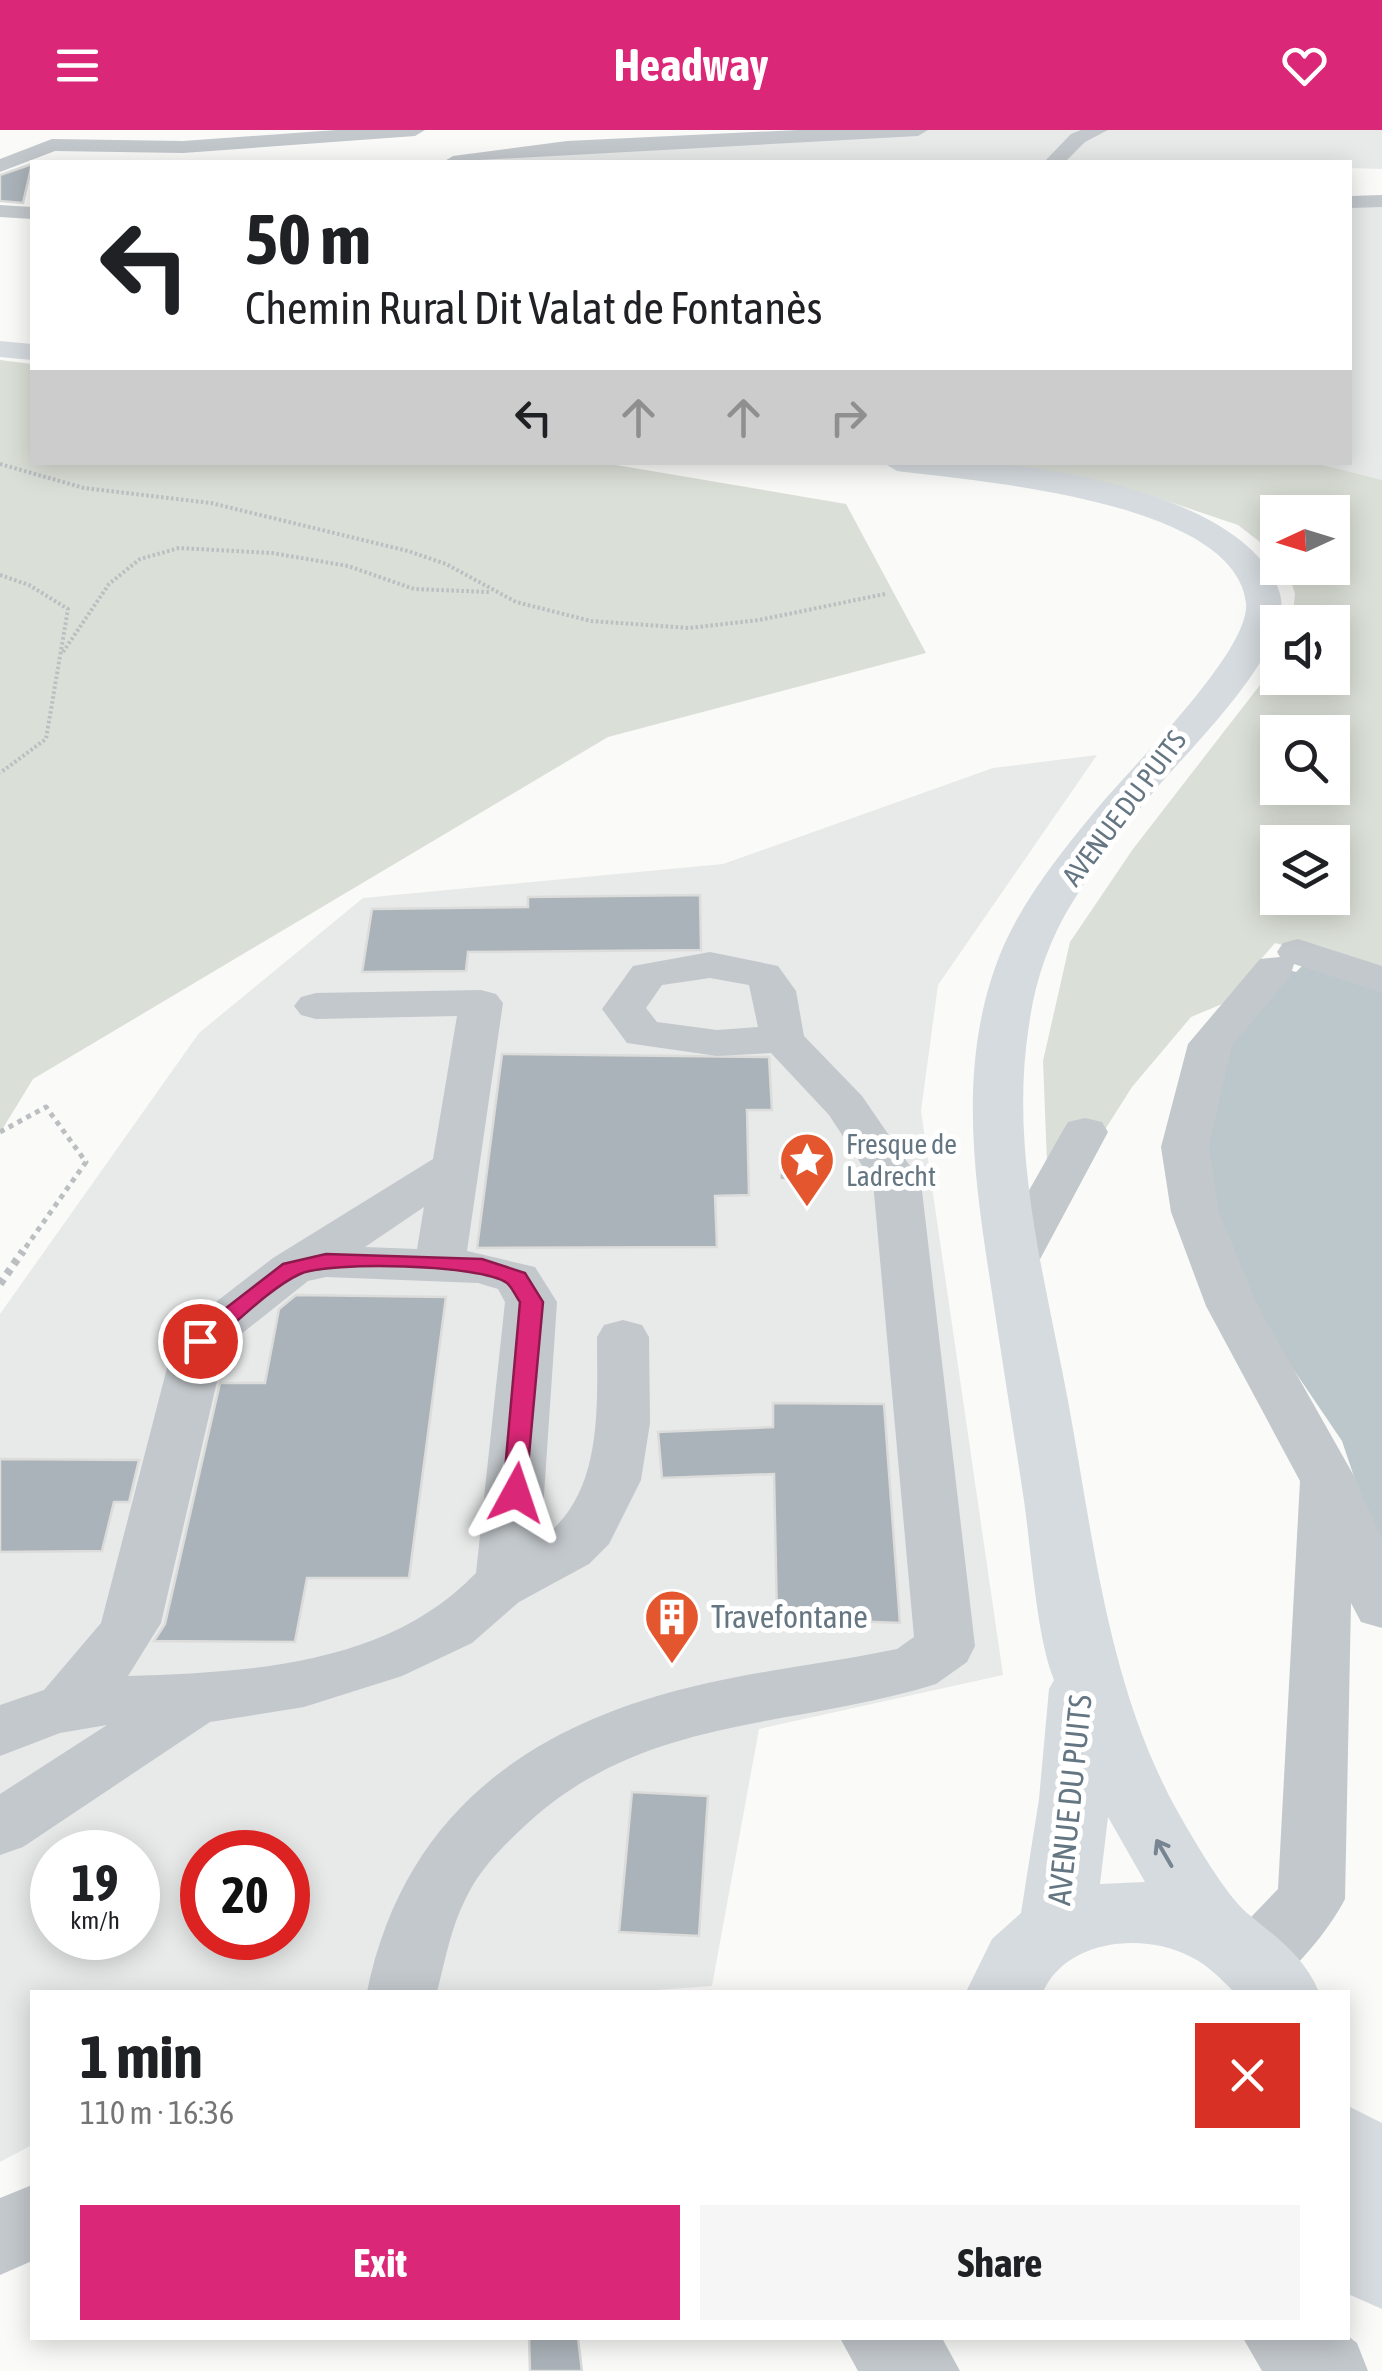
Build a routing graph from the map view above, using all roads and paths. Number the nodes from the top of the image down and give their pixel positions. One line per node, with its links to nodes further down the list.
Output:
1 (416, 130): 3 (street)
2 (1098, 130): 11 (street)
3 (314, 134): 7 (street)
4 (920, 134): 5 (street)
5 (850, 135): 8 (street); 10 (street)
6 (43, 136): 7 (street); 12 (street)
7 (180, 139)
8 (724, 145): 9 (street)
9 (467, 160)
10 (874, 160)
11 (1056, 160)
12 (0, 166)
13 (1352, 188): 14 (street)
14 (1382, 188)
15 (1382, 201): 16 (street)
16 (1352, 202)
17 (0, 211): 18 (street)
18 (30, 213)
19 (0, 222): 20 (street)
20 (30, 224)
21 (0, 347): 22 (main road)
22 (30, 350)
23 (0, 464): 26 (path)
24 (920, 465): 39 (main road, AVENUE DU PUITS)
25 (0, 576): 28 (path)
26 (495, 592): 27 (path); 28 (path)
27 (884, 594)
28 (64, 652): 29 (path)
29 (0, 772)
30 (1382, 980): 43 (street)
31 (316, 1006): 36 (street)
32 (782, 1039): 53 (street)
33 (0, 1132): 41 (path)
34 (1084, 1132): 39 (street)
35 (784, 1163): 37 (path)
36 (456, 1165): 38 (street); 40 (street)
37 (784, 1179)
38 (440, 1262): 40 (street); 44 (street)
39 (1013, 1263): 46 (main road, AVENUE DU PUITS)
40 (302, 1266): 48 (street)
41 (0, 1284)
42 (622, 1337): 44 (street)
43 (1326, 1476): 45 (street); 52 (street)
44 (498, 1587): 47 (street)
45 (1382, 1606)
46 (1084, 1671): 51 (main road, AVENUE DU PUITS); 52 (main road, AVENUE DU PUITS, one-way to 46)
47 (200, 1696): 48 (street); 50 (street)
48 (65, 1708): 49 (street)
49 (0, 1731)
50 (0, 1828)
51 (1056, 1929): 52 (main road); 54 (main road)
52 (1251, 1962)
53 (403, 1990)
54 (1001, 1990)
55 (1350, 2146): 56 (main road)
56 (1382, 2185)
57 (1350, 2246): 58 (main road)
58 (1382, 2268)
59 (882, 2340): 61 (street)
60 (1286, 2340): 62 (street)
61 (920, 2371)
62 (1328, 2371)

